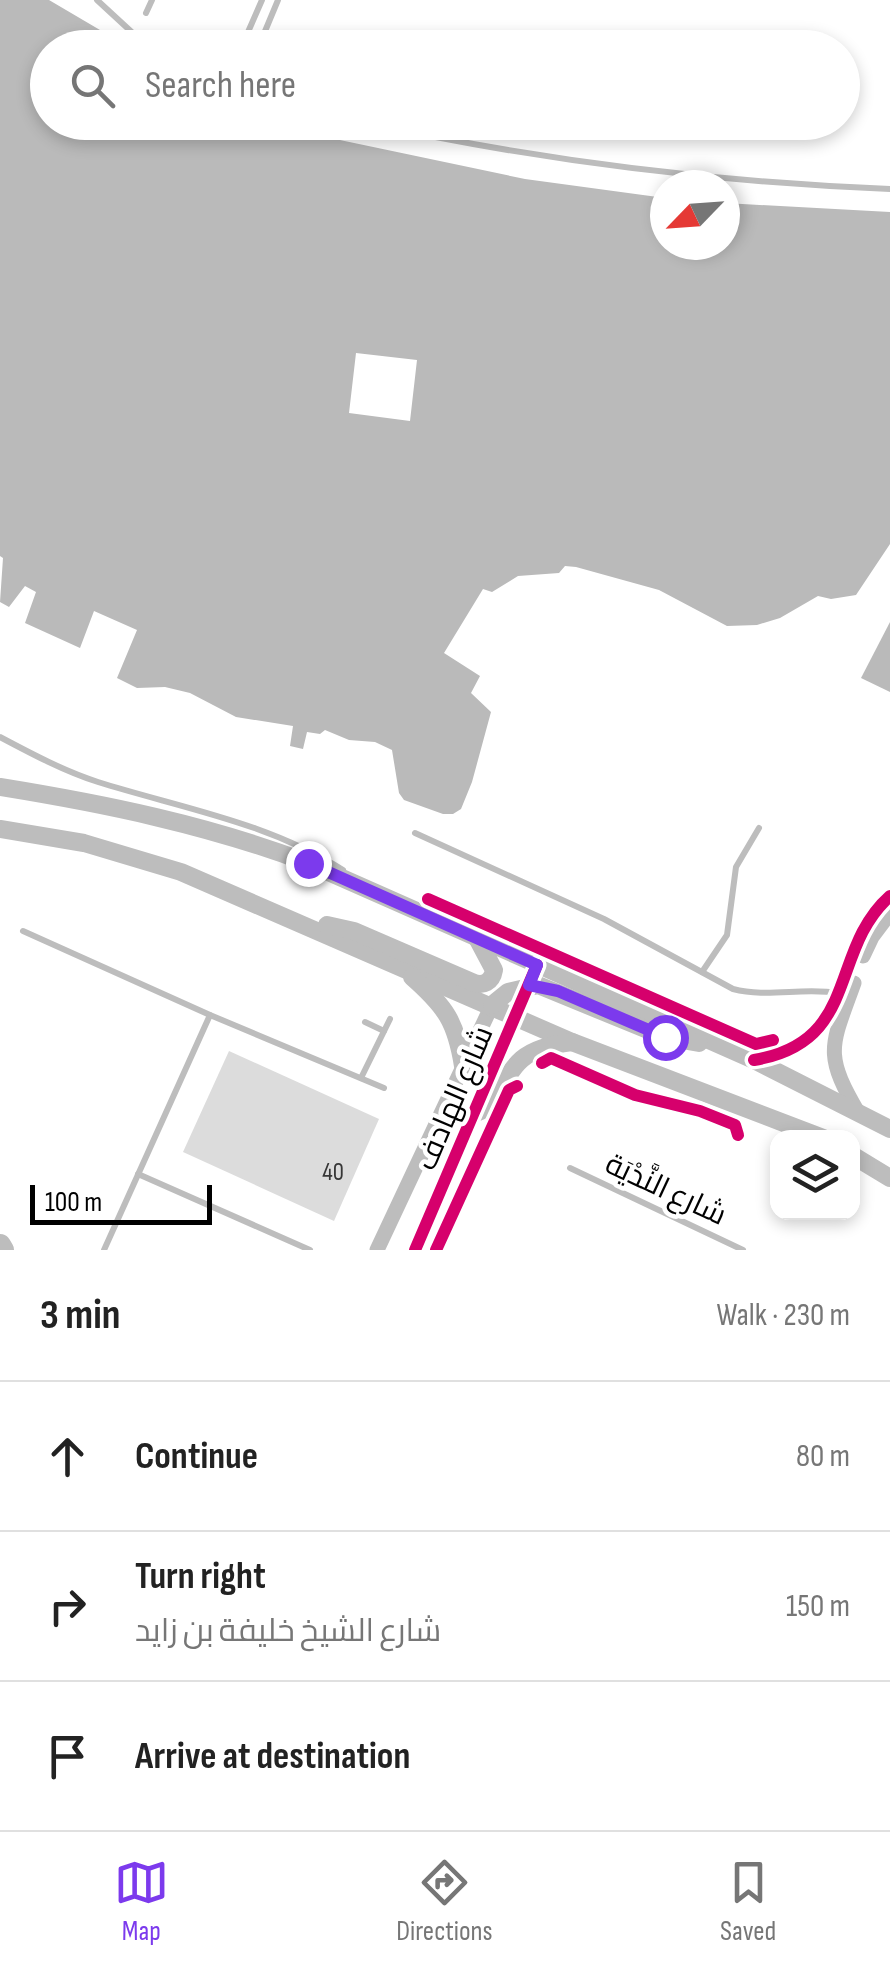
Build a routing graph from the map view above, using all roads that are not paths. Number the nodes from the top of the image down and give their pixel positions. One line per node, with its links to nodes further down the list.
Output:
1 (98, 0): 6 (lane)
2 (152, 0): 5 (lane)
3 (262, 0): 7 (lane)
4 (278, 0): 8 (lane)
5 (146, 13)
6 (130, 30)
7 (249, 30)
8 (266, 30)
9 (452, 140): 10 (lane)
10 (890, 189)
11 (0, 737): 16 (lane)
12 (0, 787): 16 (main road)
13 (759, 828): 24 (lane)
14 (0, 829): 19 (main road)
15 (415, 833): 24 (lane)
16 (366, 890): 21 (main road)
17 (890, 896): 26 (street)
18 (890, 913): 40 (street)
19 (307, 925): 21 (main road); 22 (main road)
20 (23, 931): 28 (lane)
21 (477, 938): 23 (main road)
22 (397, 964): 27 (main road); 36 (main road)
23 (537, 965): 25 (street, شارع الهادف); 34 (main road)
24 (702, 972): 26 (lane)
25 (529, 985): 27 (main road); 29 (street, شارع الهادف); 34 (main road)
26 (839, 994): 35 (street)
27 (492, 1006): 29 (main road); 36 (street, شارع الهادف)
28 (210, 1015): 37 (lane); 47 (lane)
29 (516, 1016): 33 (main road); 39 (street, شارع الهادف)
30 (390, 1019): 32 (lane)
31 (365, 1022): 32 (lane)
32 (384, 1032): 37 (lane)
33 (572, 1042): 39 (main road); 42 (main road)
34 (716, 1043): 35 (main road)
35 (754, 1060): 40 (main road)
36 (463, 1066): 49 (street, شارع الهادف)
37 (361, 1078): 38 (lane)
38 (384, 1088)
39 (476, 1112): 53 (street, شارع الهادف)
40 (859, 1114): 41 (main road)
41 (890, 1129)
42 (802, 1130)
43 (860, 1155): 45 (main road)
44 (860, 1157): 48 (main road)
45 (890, 1166)
46 (570, 1168): 54 (lane, شارع النَّدْيَة)
47 (138, 1174): 50 (lane); 51 (lane)
48 (890, 1178)
49 (378, 1246): 52 (lane)
50 (104, 1250)
51 (310, 1250)
52 (363, 1250)
53 (415, 1250)
54 (743, 1250)

